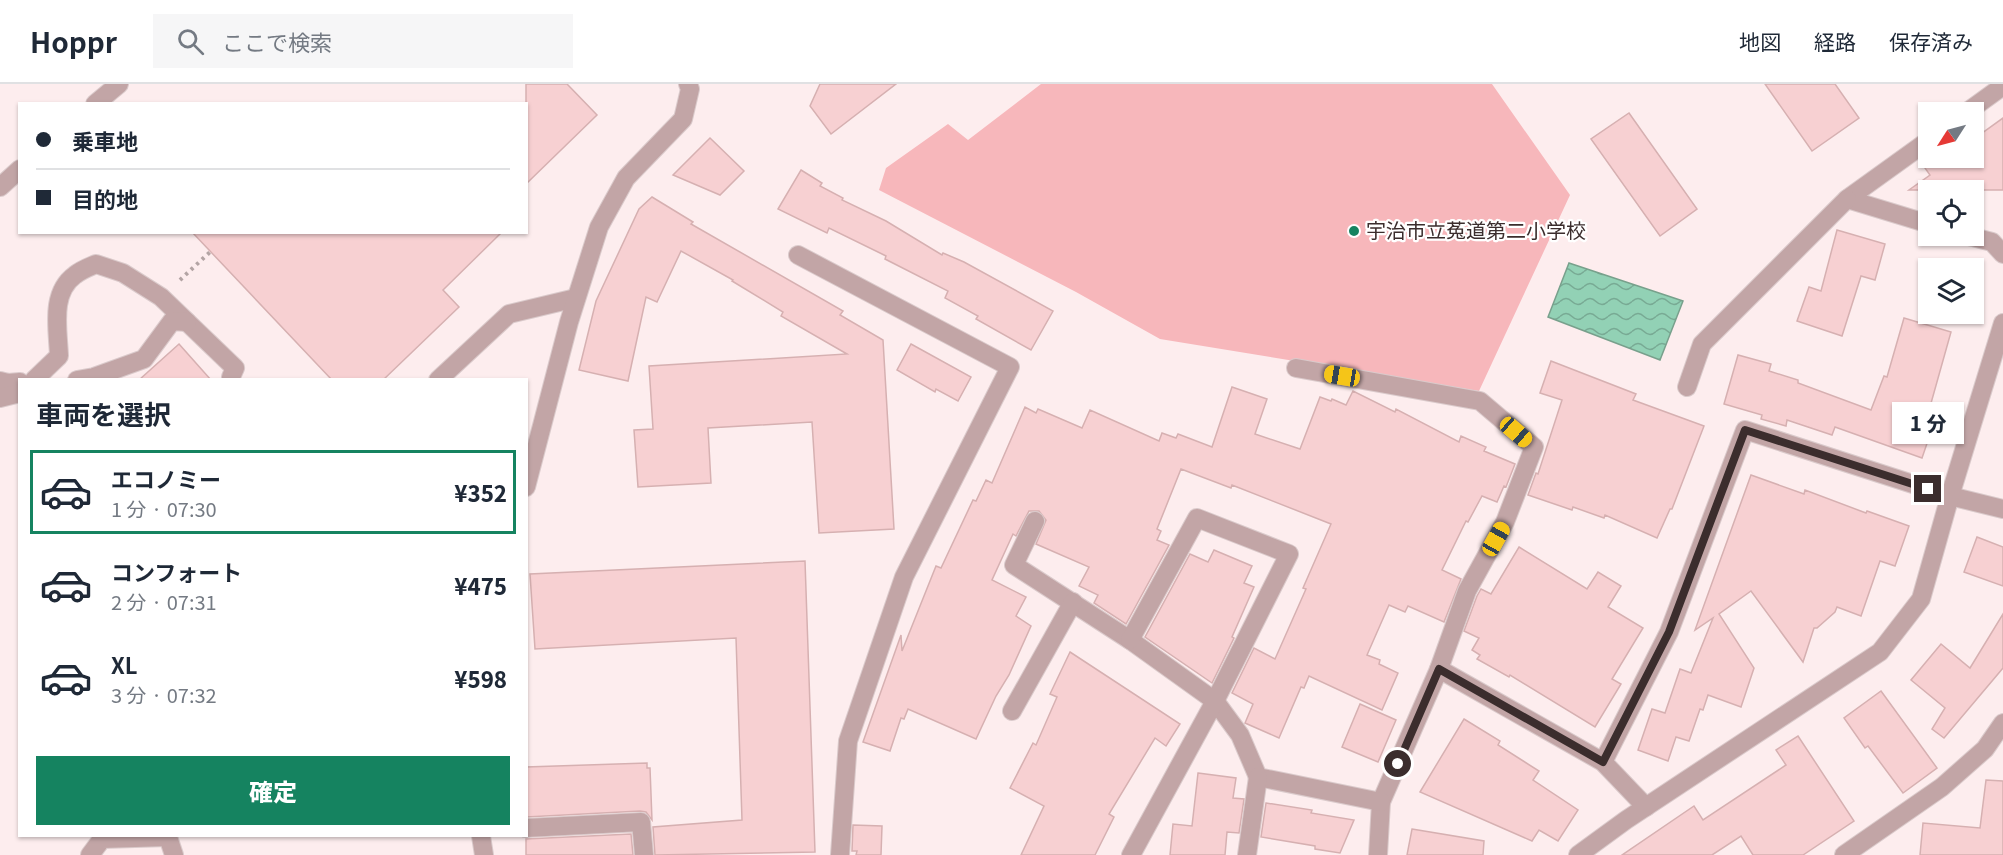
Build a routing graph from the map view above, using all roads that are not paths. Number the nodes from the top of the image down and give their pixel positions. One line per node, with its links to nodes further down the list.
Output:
1 (120, 84): 4 (street)
2 (688, 84): 14 (street)
3 (2003, 86): 5 (street)
4 (98, 102)
5 (1981, 102)
6 (1918, 148): 9 (street)
7 (18, 171): 8 (street)
8 (0, 187)
9 (1846, 199): 10 (street); 24 (street)
10 (1918, 221)
11 (1984, 240): 13 (street)
12 (798, 255): 47 (street)
13 (2003, 255)
14 (576, 298): 21 (street); 27 (street)
15 (187, 322): 18 (street); 19 (street); 20 (street)
16 (2003, 323): 28 (street)
17 (1296, 368): 33 (street)
18 (231, 377)
19 (36, 378)
20 (88, 378)
21 (440, 378)
22 (0, 381): 23 (street)
23 (18, 382)
24 (1687, 387)
25 (18, 394): 26 (street)
26 (0, 398)
27 (528, 479)
28 (1950, 496): 29 (street); 37 (street); 40 (street)
29 (2003, 509)
30 (1035, 520): 31 (street)
31 (1073, 602): 32 (street); 35 (street)
32 (1130, 640): 34 (street); 34 (street)
33 (1439, 669): 37 (street); 39 (street)
34 (1215, 701): 38 (street); 48 (street)
35 (1012, 711)
36 (2003, 723): 52 (street)
37 (1603, 762): 40 (street)
38 (1258, 777): 39 (street); 49 (street)
39 (1381, 802): 50 (street)
40 (1646, 807): 51 (street)
41 (528, 828): 46 (street)
42 (481, 837): 45 (street)
43 (90, 855): 44 (street)
44 (174, 855)
45 (484, 855)
46 (644, 855)
47 (840, 855)
48 (1131, 855)
49 (1247, 855)
50 (1378, 855)
51 (1578, 855)
52 (1844, 855)

